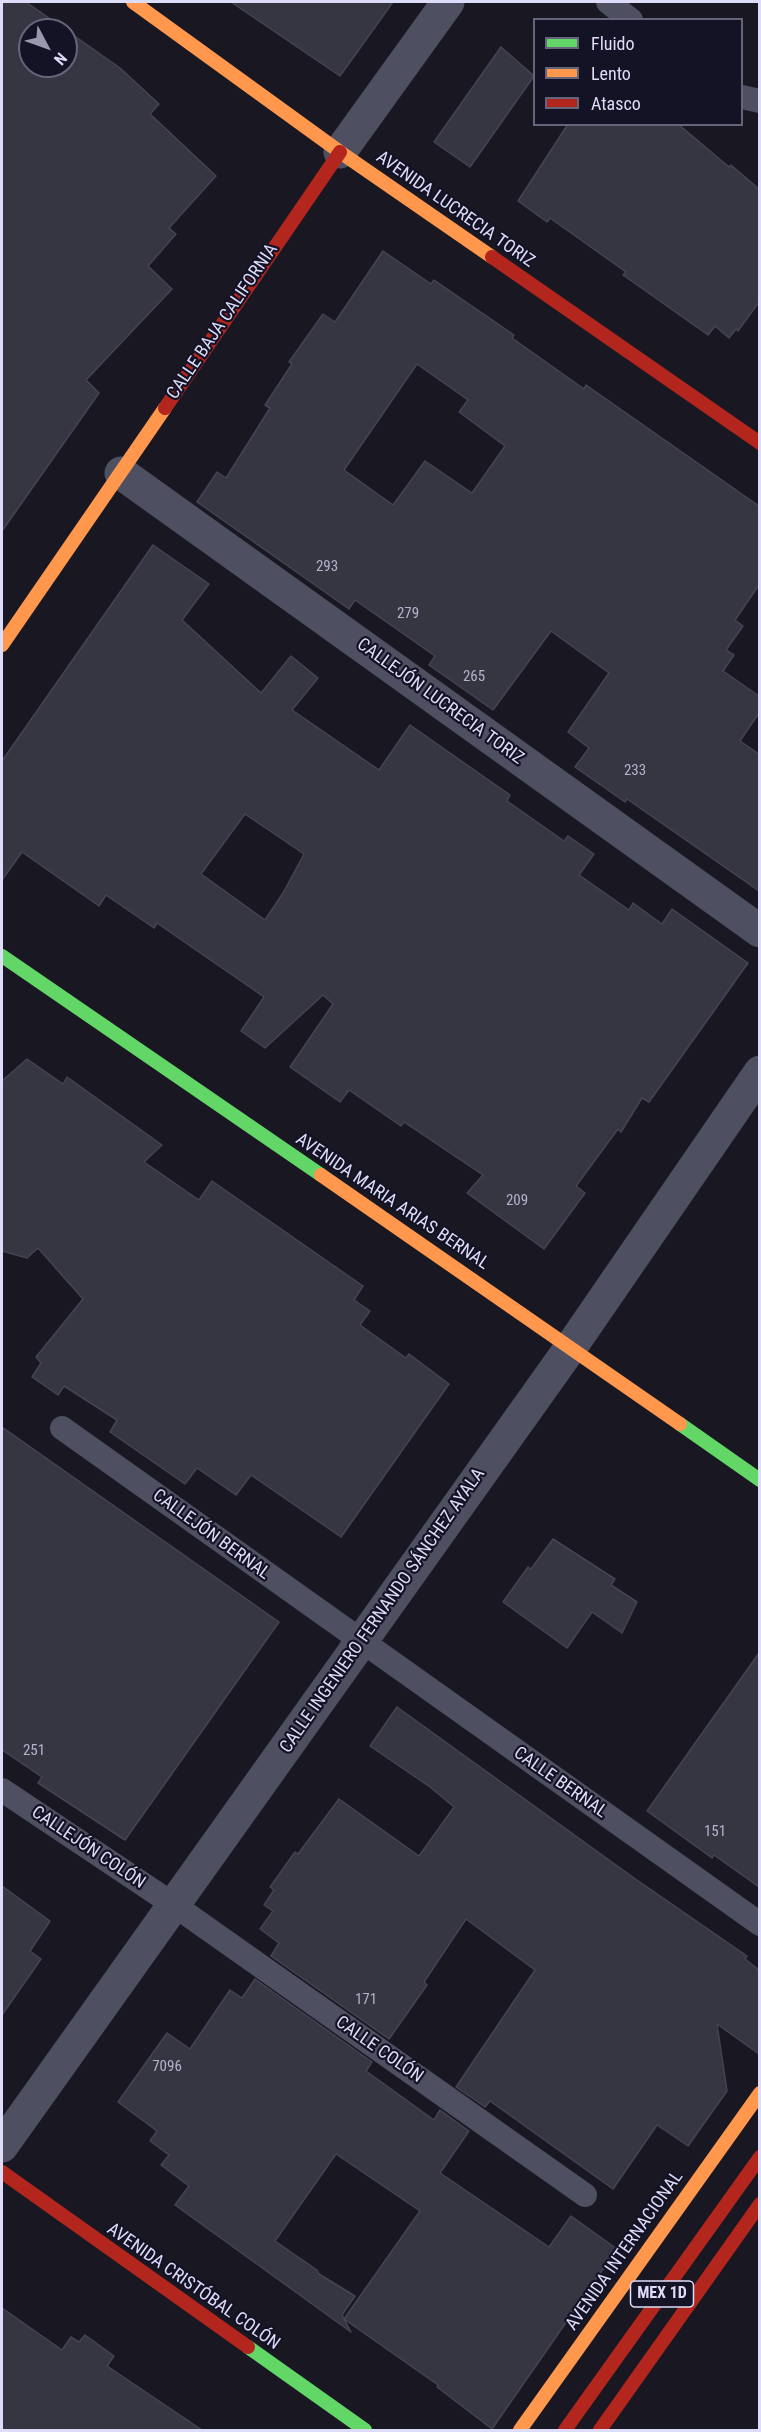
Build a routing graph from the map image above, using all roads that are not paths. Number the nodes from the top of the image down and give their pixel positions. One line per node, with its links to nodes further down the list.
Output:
1 (133, 2): 7 (main road, AVENIDA LUCRECIA TORIZ)
2 (448, 2): 7 (street, CALLE BAJA CALIFORNIA)
3 (608, 2): 4 (lane)
4 (628, 18)
5 (743, 97): 6 (lane)
6 (759, 101)
7 (340, 152): 8 (main road, AVENIDA LUCRECIA TORIZ); 9 (main road, CALLE BAJA CALIFORNIA)
8 (759, 443)
9 (121, 472): 10 (main road, CALLE BAJA CALIFORNIA); 11 (street, CALLEJÓN LUCRECIA TORIZ)
10 (2, 645)
11 (759, 932)
12 (2, 956): 14 (main road, AVENIDA MARIA ARIAS BERNAL)
13 (759, 1072): 14 (street, CALLE INGENIERO FERNANDO SÁNCHEZ AYALA)
14 (571, 1347): 16 (main road, AVENIDA MARIA ARIAS BERNAL); 17 (street, CALLE INGENIERO FERNANDO SÁNCHEZ AYALA)
15 (62, 1428): 17 (lane, CALLEJÓN BERNAL)
16 (759, 1480)
17 (361, 1642): 19 (street, CALLE INGENIERO FERNANDO SÁNCHEZ AYALA); 20 (lane, CALLE BERNAL)
18 (2, 1790): 19 (lane, CALLEJÓN COLÓN)
19 (174, 1905): 22 (street, CALLE INGENIERO FERNANDO SÁNCHEZ AYALA); 26 (lane, CALLE COLÓN)
20 (759, 1924)
21 (759, 2093): 29 (main road, AVENIDA INTERNACIONAL)
22 (2, 2146)
23 (759, 2157): 30 (main road, MEX 1D)
24 (2, 2172): 28 (main road, AVENIDA CRISTÓBAL COLÓN)
25 (759, 2175): 31 (main road)
26 (585, 2195)
27 (759, 2204): 32 (main road)
28 (365, 2430)
29 (520, 2430)
30 (566, 2430)
31 (578, 2430)
32 (600, 2430)

